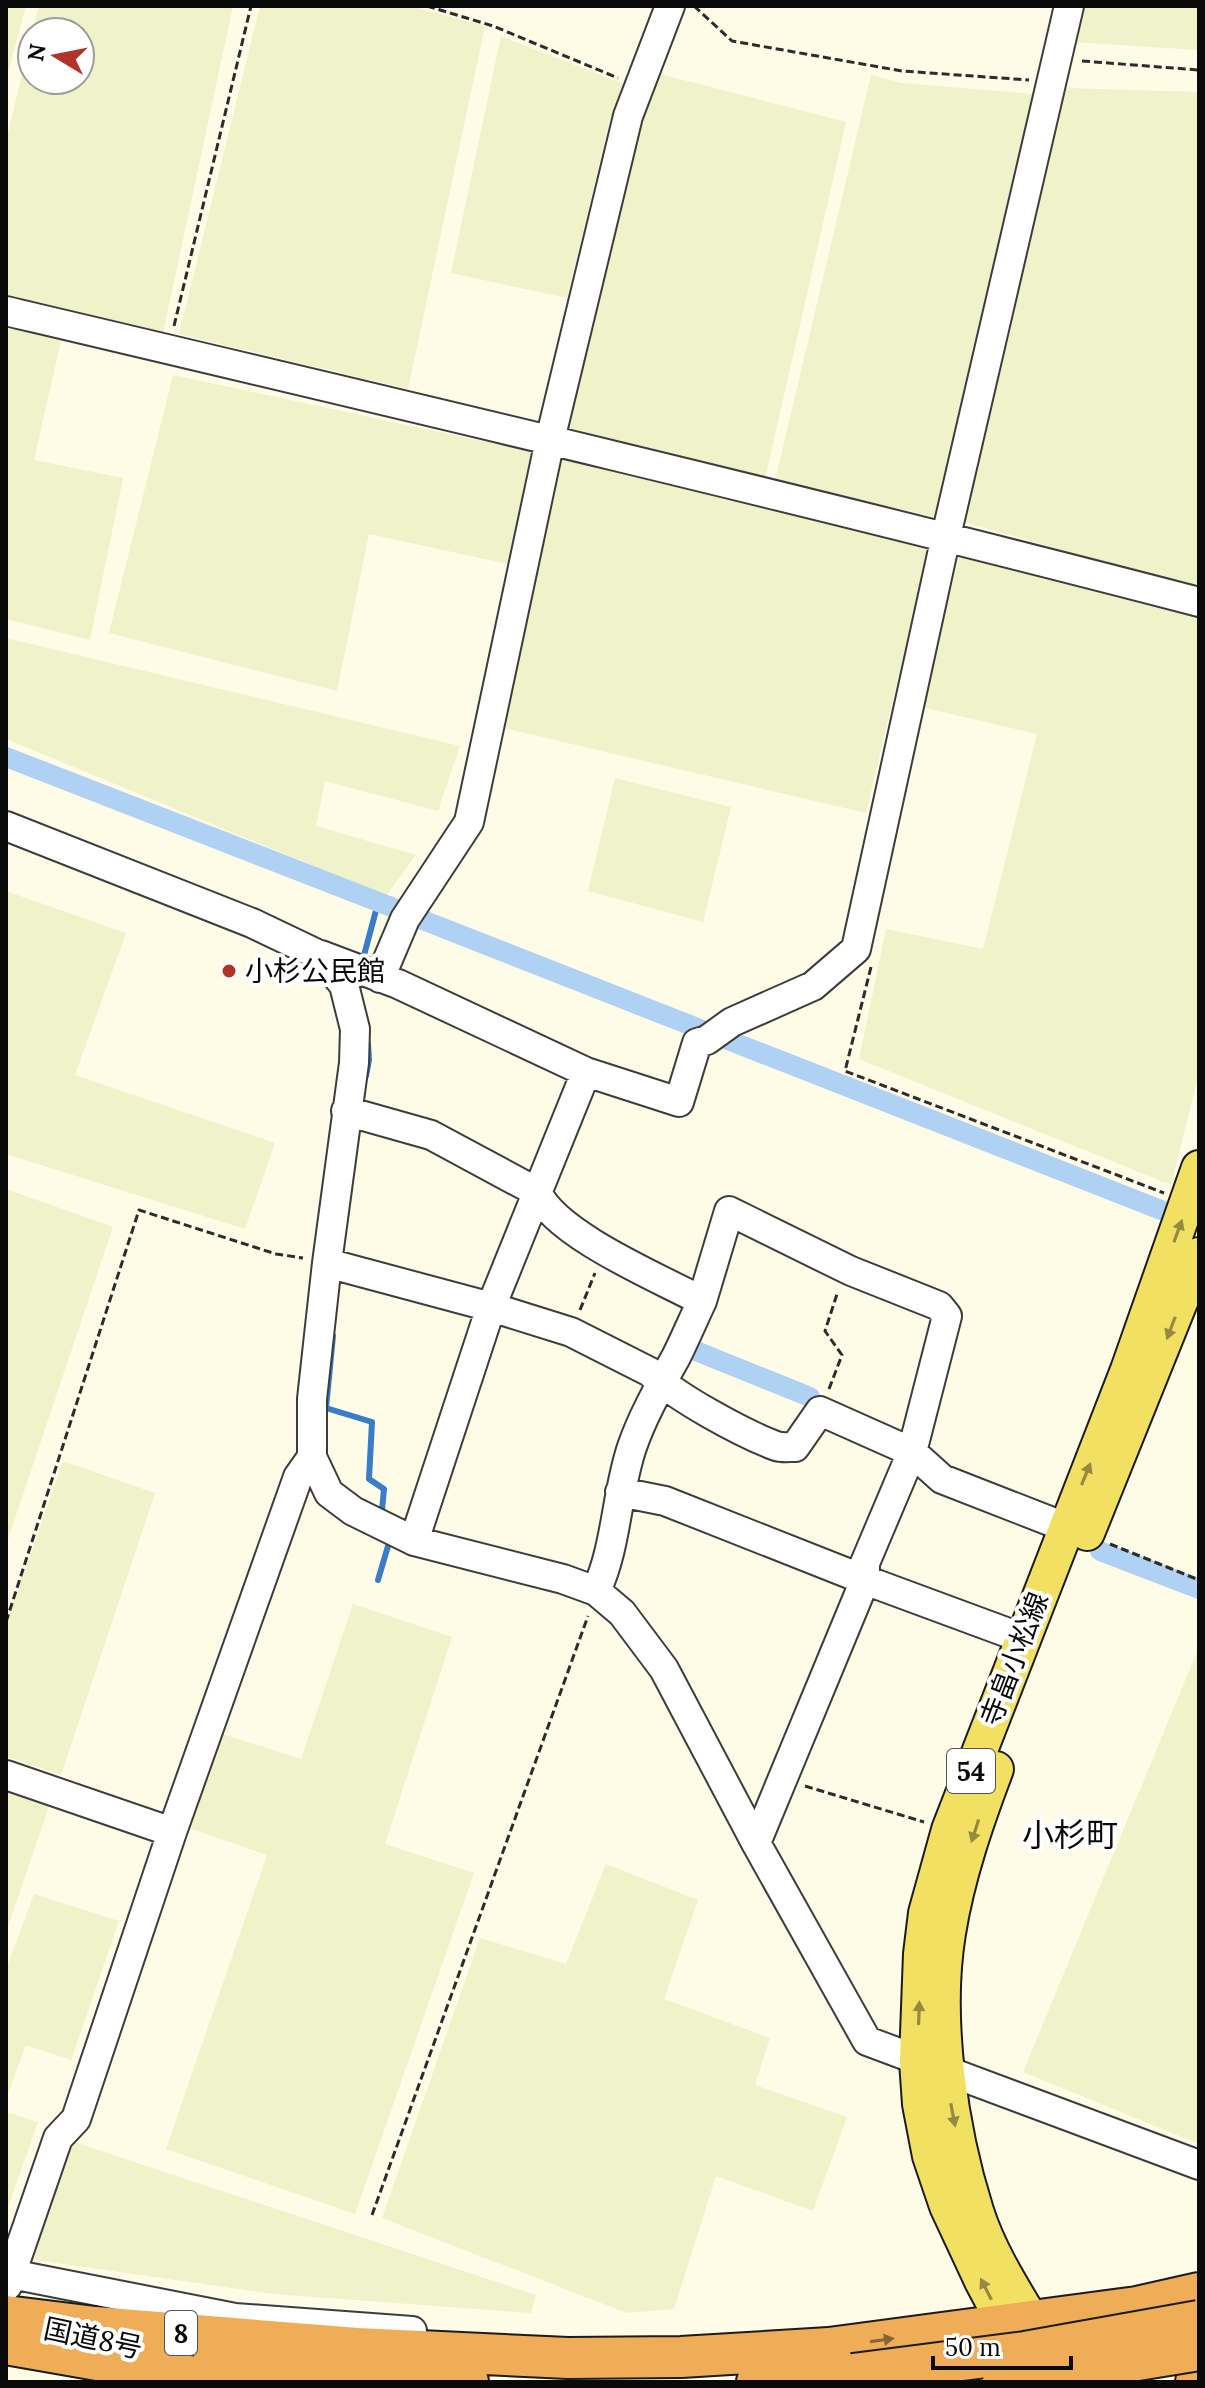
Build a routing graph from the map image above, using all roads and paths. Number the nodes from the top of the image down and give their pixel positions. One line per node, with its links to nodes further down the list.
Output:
1 (251, 6): 10 (path)
2 (427, 6): 8 (path)
3 (670, 6): 8 (street)
4 (694, 6): 6 (path)
5 (1069, 6): 6 (street)
6 (1055, 70): 7 (path); 12 (street)
7 (1199, 70)
8 (639, 87): 11 (street)
9 (6, 311): 10 (street)
10 (168, 350): 11 (street)
11 (550, 440): 12 (street); 17 (street)
12 (946, 536): 13 (street); 15 (street)
13 (1199, 602)
14 (6, 826): 16 (street)
15 (856, 949): 18 (street); 22 (path)
16 (319, 955): 17 (street); 19 (street)
17 (380, 978): 18 (street)
18 (586, 1072): 21 (street)
19 (346, 1111): 21 (street); 25 (street)
20 (1199, 1168): 22 (main road, 寺畠小松線 / 54)
21 (537, 1192): 23 (street); 28 (street)
22 (1188, 1203): 35 (main road, 寺畠小松線 / 54, one-way to 22)
23 (605, 1250): 27 (street); 29 (path)
24 (1199, 1255): 35 (main road, 寺畠小松線 / 54, one-way to 35)
25 (327, 1263): 28 (street); 33 (street); 40 (path)
26 (845, 1268): 27 (street); 31 (path); 32 (street)
27 (702, 1301): 30 (street)
28 (491, 1307): 29 (street); 36 (street)
29 (571, 1332): 30 (street)
30 (660, 1383): 31 (street); 34 (street)
31 (820, 1411): 32 (street)
32 (912, 1452): 35 (street); 37 (street)
33 (312, 1457): 36 (street); 45 (street)
34 (620, 1492): 37 (street); 39 (street)
35 (1076, 1531): 38 (path); 41 (main road, 寺畠小松線 / 54); 47 (main road, 寺畠小松線 / 54, one-way to 47)
36 (414, 1541): 39 (street)
37 (865, 1580): 41 (street); 43 (street)
38 (1199, 1580)
39 (596, 1591): 46 (street); 49 (path)
40 (6, 1622)
41 (1022, 1638): 44 (main road, 寺畠小松線 / 54)
42 (6, 1775): 45 (street)
43 (783, 1779): 44 (path); 46 (street)
44 (949, 1830): 47 (main road, 寺畠小松線 / 54, one-way to 44)
45 (172, 1832): 51 (street)
46 (756, 1843): 47 (street)
47 (932, 2066): 48 (street); 55 (main road, 寺畠小松線 / 54)
48 (1199, 2165)
49 (372, 2215)
50 (1199, 2279): 53 (street)
51 (7, 2293): 58 (highway, 8); 58 (street); 61 (highway, 国道8号 / 8)
52 (1199, 2293): 53 (highway)
53 (1137, 2307): 55 (highway)
54 (1199, 2321): 58 (highway, 8, bridge)
55 (1019, 2323): 58 (highway, 8, one-way to 55); 64 (main road, 寺畠小松線 / 54); 65 (main road, 寺畠小松線 / 54)
56 (6, 2344): 59 (highway, 8); 60 (highway, 国道8号 / 8)
57 (1199, 2350): 63 (highway, bridge)
58 (841, 2361): 62 (highway, 8)
59 (124, 2382)
60 (223, 2382)
61 (468, 2382)
62 (757, 2382)
63 (1003, 2382)
64 (1036, 2382)
65 (1069, 2382)

